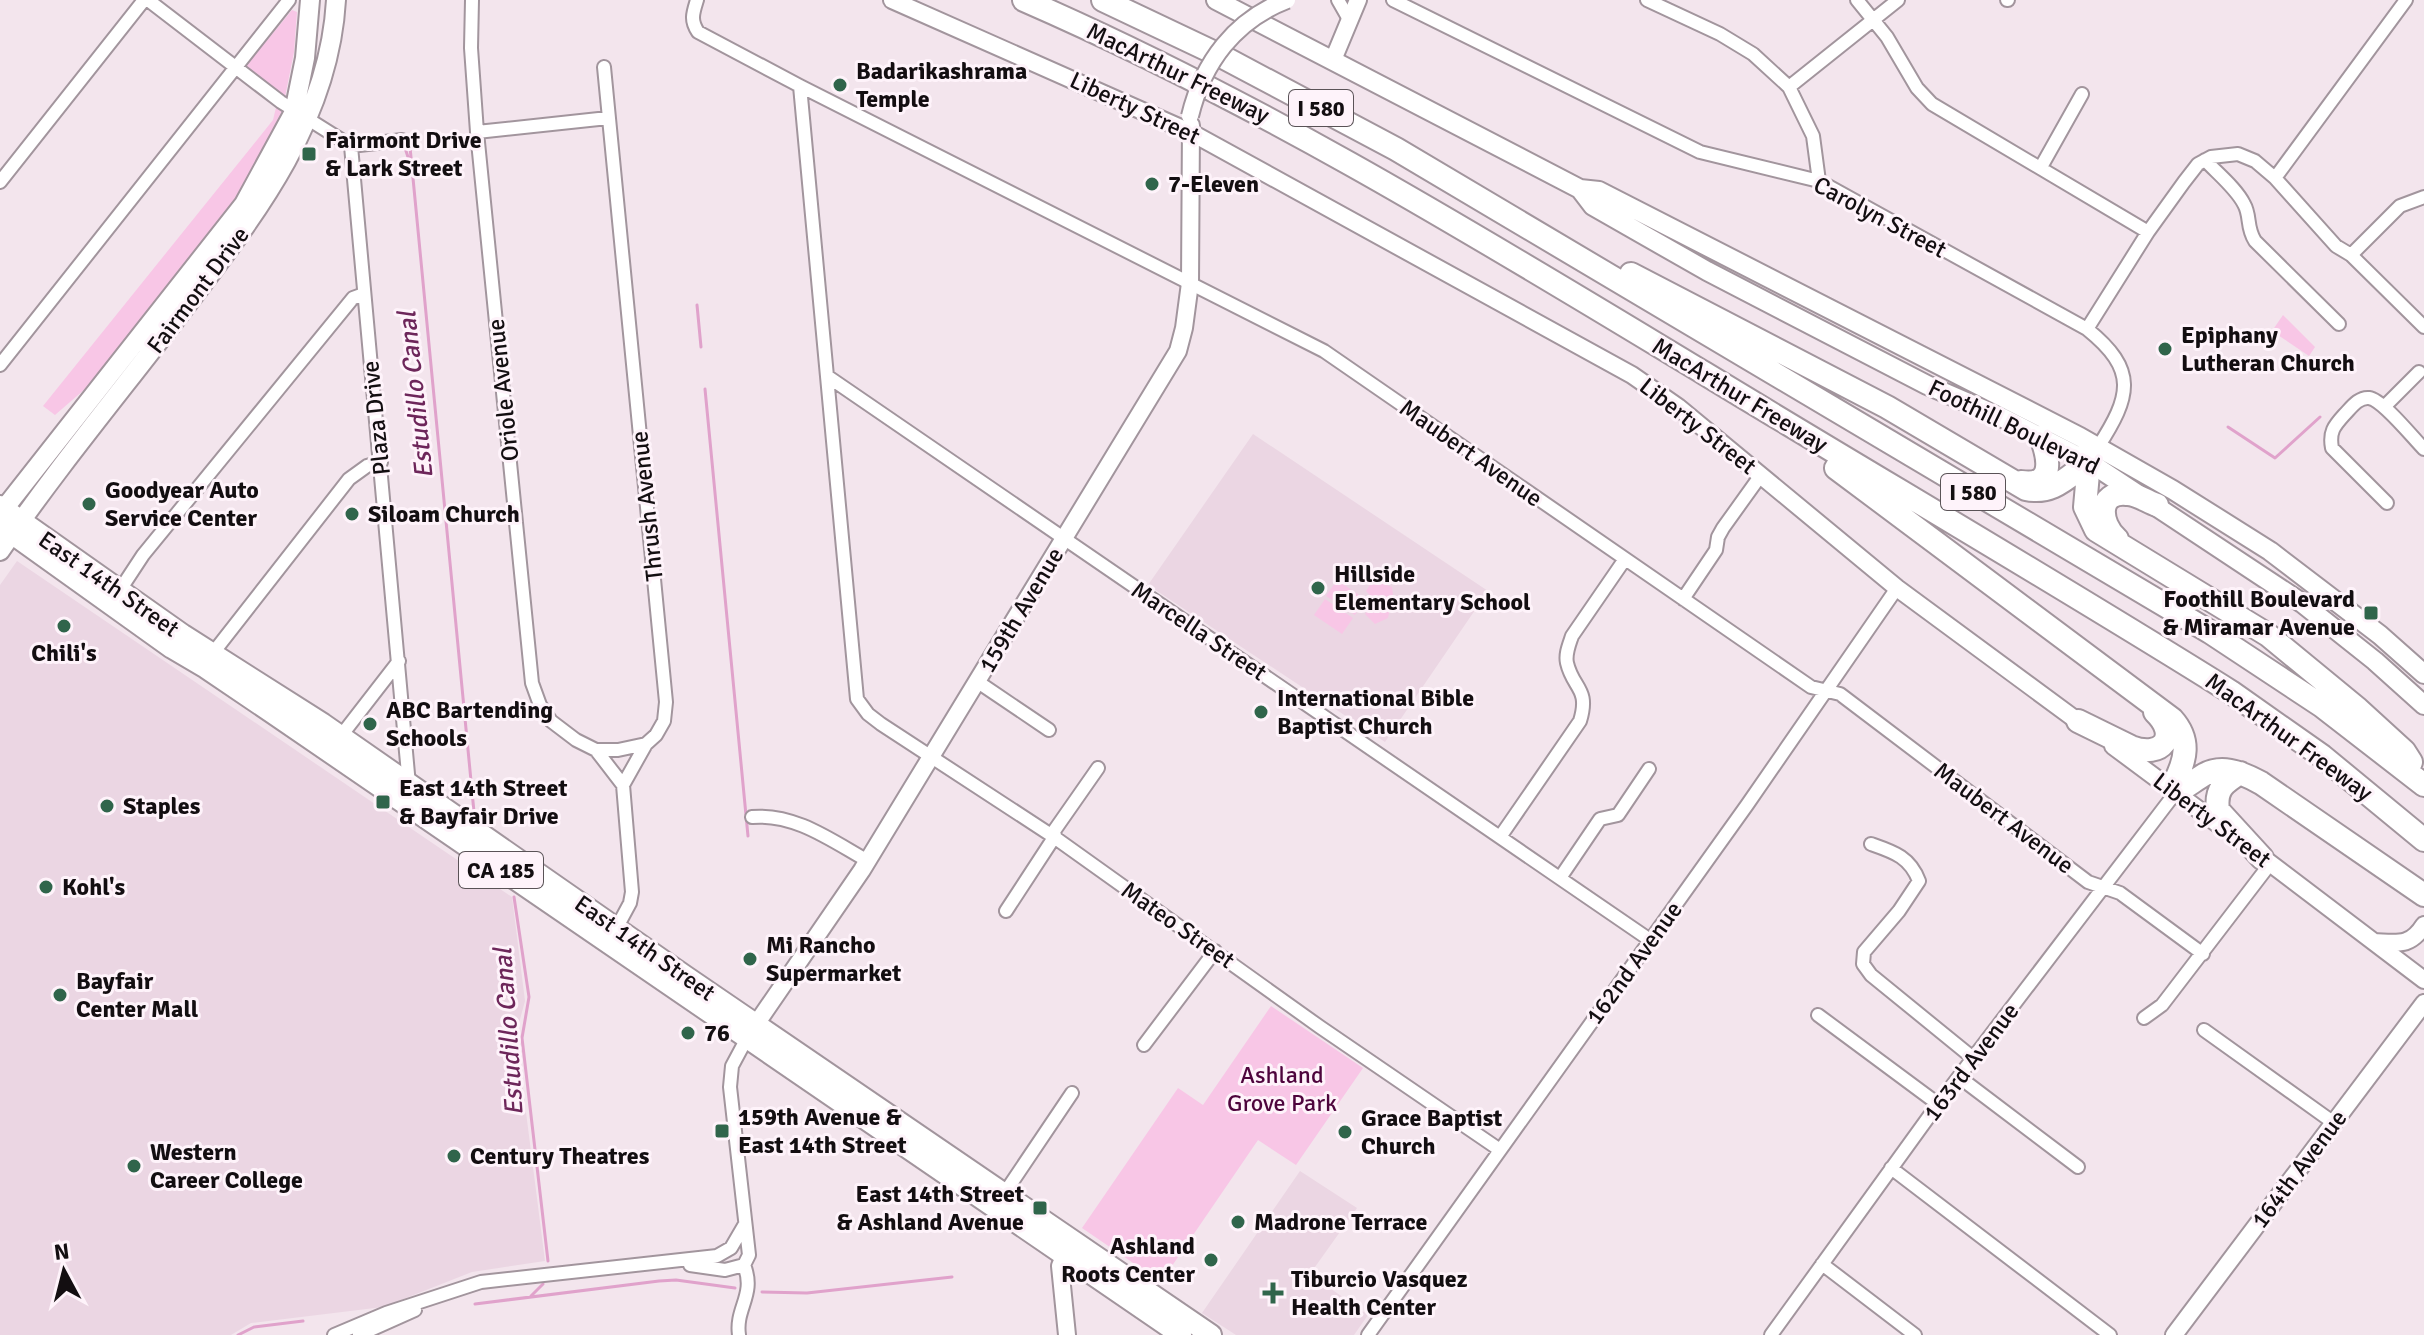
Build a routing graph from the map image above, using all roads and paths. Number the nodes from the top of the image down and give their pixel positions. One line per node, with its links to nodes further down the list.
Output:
1 (146, 0): 23 (street); 37 (street)
2 (289, 0): 23 (street)
3 (310, 0): 27 (main road, Fairmont Drive)
4 (336, 0): 27 (main road, Fairmont Drive)
5 (472, 0): 30 (street, Oriole Avenue)
6 (697, 0): 24 (street, Maubert Avenue)
7 (892, 0): 29 (street, Liberty Street)
8 (1024, 0): 52 (highway, MacArthur Freeway / I 580)
9 (1103, 0): 40 (highway, MacArthur Freeway / I 580)
10 (1216, 0): 21 (main road, Foothill Boulevard)
11 (1287, 0): 29 (street, 159th Avenue, bridge)
12 (1338, 0): 20 (street)
13 (1358, 0): 20 (street)
14 (1393, 0): 36 (street, Carolyn Street)
15 (1647, 0): 25 (street)
16 (1857, 0): 19 (street)
17 (1898, 0): 19 (street)
18 (2406, 0): 35 (street)
19 (1873, 20): 25 (street); 34 (street)
20 (1350, 21): 21 (street)
21 (1333, 60): 38 (main road, Foothill Boulevard)
22 (604, 67): 28 (street, Thrush Avenue)
23 (234, 68): 27 (street); 48 (street)
24 (800, 86): 43 (street, Maubert Avenue); 50 (street)
25 (1789, 87): 36 (street)
26 (2082, 94): 34 (street)
27 (301, 116): 32 (street); 61 (main road, Fairmont Drive)
28 (608, 118): 30 (street); 79 (street, Thrush Avenue)
29 (1191, 124): 43 (street, 159th Avenue); 58 (street, Liberty Street)
30 (477, 132): 81 (street, Oriole Avenue)
31 (402, 140): 32 (street)
32 (351, 146): 44 (street, Plaza Drive)
33 (2205, 160): 35 (street); 41 (street); 45 (street)
34 (2041, 167): 41 (street)
35 (2275, 178): 42 (street)
36 (1819, 181): 47 (street, Carolyn Street)
37 (0, 182)
38 (1580, 189): 53 (main road, Foothill Boulevard); 55 (main road, Foothill Boulevard)
39 (2424, 197): 42 (street)
40 (1532, 230): 57 (highway); 83 (highway, MacArthur Freeway / I 580)
41 (2148, 232): 47 (street)
42 (2351, 255): 46 (street)
43 (1190, 283): 62 (street, 159th Avenue); 63 (street, Maubert Avenue)
44 (364, 294): 56 (street, Plaza Drive); 66 (street)
45 (2339, 324)
46 (2424, 327)
47 (2087, 329): 55 (street, Carolyn Street)
48 (0, 365)
49 (2419, 372): 51 (street)
50 (827, 376): 62 (street, Marcella Street); 82 (street, Mateo Street)
51 (2384, 407): 54 (street); 59 (street)
52 (1809, 437): 73 (highway); 94 (highway, MacArthur Freeway / I 580)
53 (2041, 437): 55 (main road, Foothill Boulevard); 57 (highway)
54 (2424, 449)
55 (2094, 454): 57 (highway); 60 (main road, Foothill Boulevard); 64 (highway); 67 (main road, Foothill Boulevard)
56 (381, 462): 70 (street); 71 (street, Plaza Drive)
57 (1993, 471)
58 (1761, 475): 65 (street, Liberty Street); 68 (street)
59 (2387, 503)
60 (2157, 505): 64 (highway); 69 (main road, Foothill Boulevard)
61 (5, 523): 66 (main road, East 14th Street / CA 185); 80 (main road, East 14th Street / CA 185)
62 (1064, 538): 74 (street, 159th Avenue); 93 (street, Marcella Street)
63 (1625, 559): 68 (street, Maubert Avenue); 93 (street)
64 (2150, 562): 83 (highway)
65 (1897, 588): 75 (street, 162nd Avenue); 77 (street, Liberty Street)
66 (120, 590): 70 (main road, East 14th Street / CA 185)
67 (2328, 596): 69 (main road); 72 (main road, Foothill Boulevard)
68 (1683, 599): 75 (street, Maubert Avenue)
69 (2314, 612): 76 (main road, Foothill Boulevard)
70 (213, 653): 80 (main road, East 14th Street / CA 185)
71 (399, 661): 80 (street); 88 (street, Plaza Drive)
72 (2424, 674)
73 (2119, 678): 77 (highway); 90 (highway)
74 (978, 682): 78 (street); 82 (street, 159th Avenue)
75 (1825, 691): 99 (street, Maubert Avenue); 104 (street, 162nd Avenue)
76 (2424, 705)
77 (2078, 721): 90 (street, Liberty Street)
78 (1049, 730)
79 (646, 744): 81 (street); 89 (street, Thrush Avenue)
80 (329, 746): 88 (main road, East 14th Street / CA 185); 113 (main road, East 14th Street / CA 185)
81 (596, 750): 89 (street, Oriole Avenue)
82 (932, 758): 92 (street, Mateo Street); 96 (street, 159th Avenue)
83 (2404, 760): 87 (highway)
84 (1098, 768): 92 (street)
85 (1649, 769): 98 (street)
86 (2240, 773): 90 (highway); 97 (highway); 100 (highway)
87 (2424, 784)
88 (409, 785): 103 (main road, East 14th Street / CA 185)
89 (623, 785): 103 (street)
90 (2176, 792): 97 (street, Liberty Street); 99 (street, 163rd Avenue)
91 (752, 817): 96 (street)
92 (1054, 837): 101 (street); 106 (street, Mateo Street)
93 (1500, 837): 98 (street, Marcella Street)
94 (2424, 840)
95 (1871, 844): 115 (street)
96 (868, 861): 113 (street, 159th Avenue)
97 (2266, 861): 105 (street, Liberty Street); 107 (street)
98 (1560, 878): 104 (street, Marcella Street)
99 (2103, 889): 107 (street, Maubert Avenue); 115 (street, 163rd Avenue)
100 (2424, 895)
101 (1006, 911)
102 (2424, 925): 105 (street)
103 (616, 929): 113 (main road, East 14th Street / CA 185)
104 (1650, 940): 120 (street, 162nd Avenue)
105 (2373, 942): 108 (street, Liberty Street)
106 (1215, 951): 114 (street); 120 (street, Mateo Street)
107 (2203, 954): 111 (street)
108 (2424, 980)
109 (2424, 1003): 119 (street, 164th Avenue)
110 (1818, 1015): 118 (street)
111 (2144, 1018)
112 (2204, 1030): 119 (street)
113 (751, 1031): 123 (main road, East 14th Street / CA 185); 124 (street, 159th Avenue); 125 (main road, East 14th Street / CA 185)
114 (1144, 1045)
115 (1973, 1058): 116 (street, 163rd Avenue)
116 (1959, 1077): 118 (street, 163rd Avenue); 121 (street)
117 (1072, 1093): 123 (street)
118 (1938, 1104): 122 (street, 163rd Avenue)
119 (2334, 1123): 141 (street, 164th Avenue)
120 (1500, 1150): 137 (street, 162nd Avenue)
121 (2078, 1167)
122 (1891, 1168): 129 (street, 163rd Avenue); 140 (street)
123 (1004, 1194): 125 (main road, East 14th Street / CA 185)
124 (745, 1224): 126 (street); 128 (street, 159th Avenue)
125 (1068, 1248): 134 (street); 135 (main road, East 14th Street / CA 185); 136 (main road, East 14th Street / CA 185)
126 (730, 1249): 127 (street); 128 (street)
127 (666, 1262): 128 (street); 130 (street)
128 (744, 1262): 133 (street, 159th Avenue)
129 (1822, 1264): 138 (street, 163rd Avenue); 139 (street)
130 (457, 1290): 131 (street); 132 (street)
131 (334, 1335)
132 (359, 1335)
133 (739, 1335)
134 (1067, 1335)
135 (1181, 1335)
136 (1211, 1335)
137 (1368, 1335)
138 (1771, 1335)
139 (1915, 1335)
140 (2110, 1335)
141 (2174, 1335)

